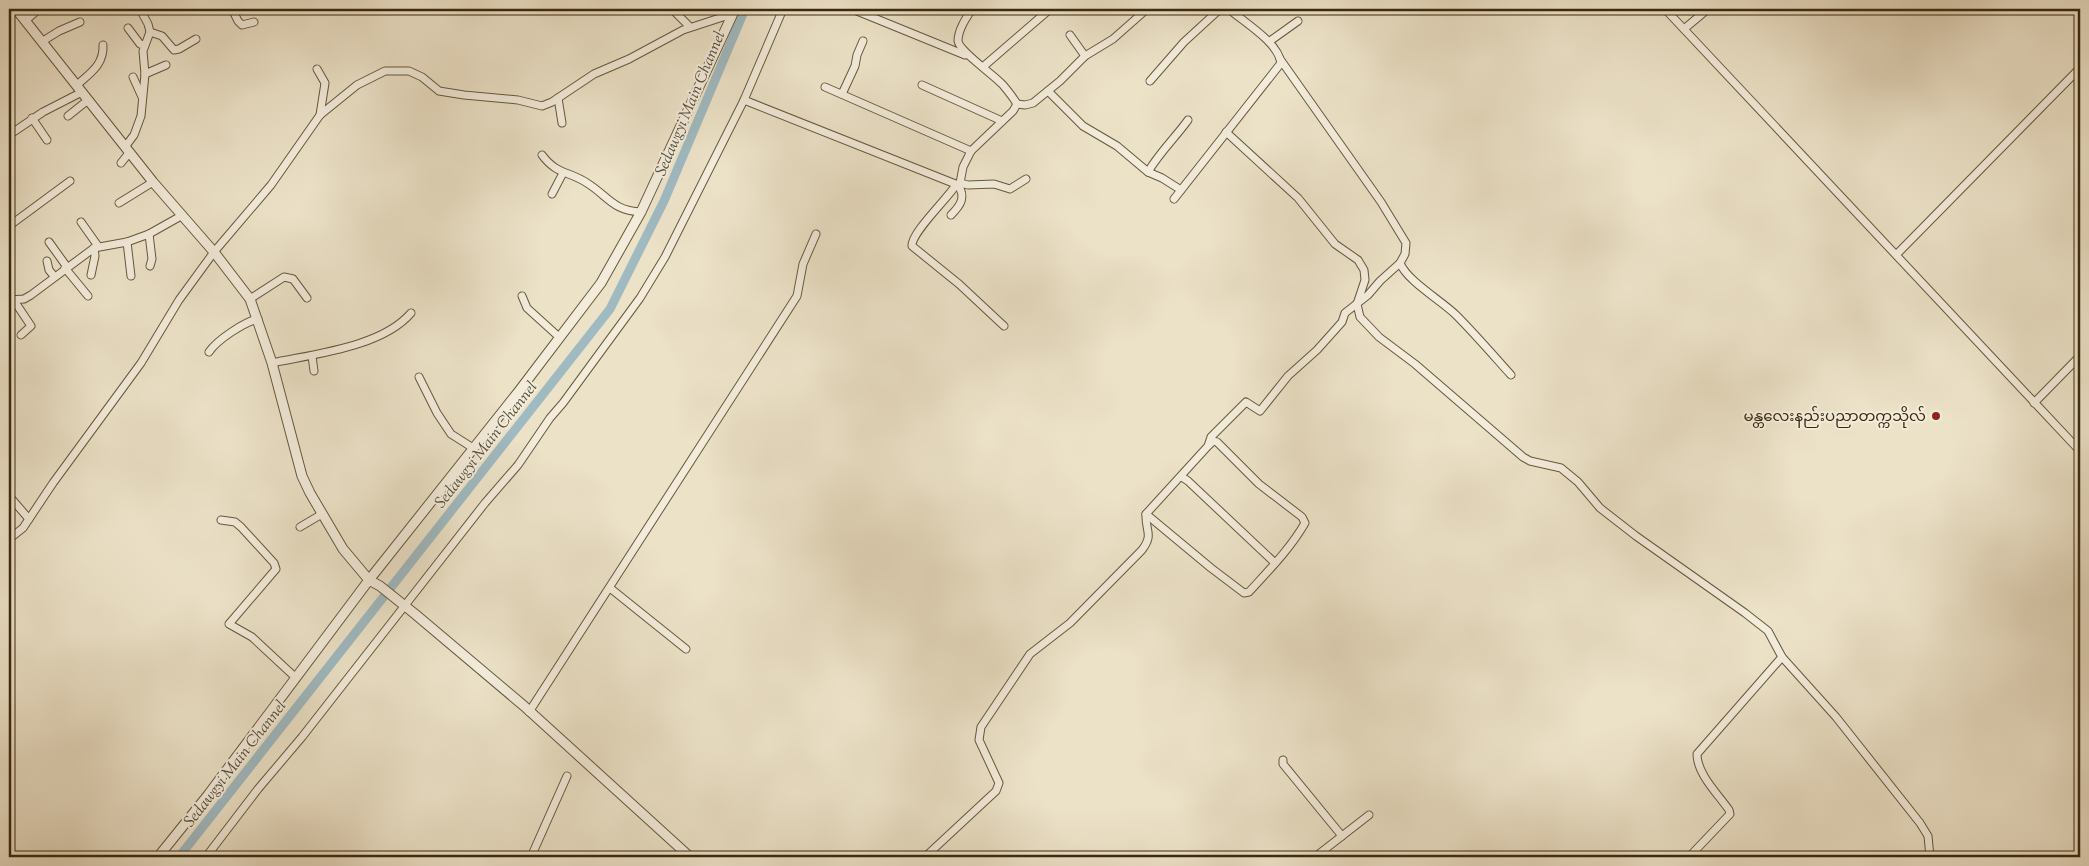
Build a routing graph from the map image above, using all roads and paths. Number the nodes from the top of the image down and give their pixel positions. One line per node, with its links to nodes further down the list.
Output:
1 (14, 9): 15 (street); 17 (street)
2 (40, 9): 17 (street)
3 (140, 9): 24 (street)
4 (232, 9): 20 (street)
5 (672, 9): 21 (street)
6 (783, 9): 50 (street)
7 (852, 9): 32 (street)
8 (972, 9): 32 (street)
9 (1050, 9): 36 (street)
10 (1146, 9): 33 (street)
11 (1220, 9): 41 (street)
12 (1229, 9): 29 (street)
13 (1665, 9): 23 (street)
14 (1708, 9): 23 (street)
15 (9, 12)
16 (733, 12): 21 (street); 75 (street)
17 (26, 20): 28 (street)
18 (1298, 21): 29 (street)
19 (80, 22): 28 (street)
20 (254, 22)
21 (690, 26): 48 (street)
22 (128, 28): 31 (street)
23 (1684, 28): 86 (street)
24 (150, 32): 26 (street); 31 (street)
25 (1070, 35): 33 (street)
26 (196, 39)
27 (863, 41): 46 (street)
28 (43, 42): 44 (street)
29 (1270, 42): 34 (street)
30 (103, 45): 44 (street)
31 (144, 45): 39 (street)
32 (968, 56): 36 (street)
33 (1085, 56): 45 (street)
34 (1280, 59): 59 (street); 88 (street)
35 (166, 65): 39 (street)
36 (984, 66): 51 (street)
37 (2080, 68): 86 (street)
38 (317, 69): 52 (street)
39 (145, 74): 47 (street)
40 (133, 77): 47 (street)
41 (1150, 81)
42 (922, 85): 56 (street)
43 (825, 87): 46 (street)
44 (79, 89): 49 (street); 54 (street)
45 (1048, 91): 51 (street); 65 (street)
46 (842, 94): 62 (street)
47 (143, 97): 61 (street)
48 (558, 98): 52 (street); 57 (street)
49 (88, 100): 53 (street); 61 (street)
50 (744, 100): 70 (street); 127 (street)
51 (1017, 104): 56 (street)
52 (320, 115): 85 (street)
53 (68, 116)
54 (32, 118): 58 (street); 60 (street)
55 (1188, 120): 65 (street)
56 (1002, 121): 62 (street)
57 (562, 123)
58 (10, 131)
59 (1226, 132): 71 (street); 99 (street)
60 (46, 140)
61 (127, 150): 64 (street); 69 (street)
62 (971, 151): 70 (street)
63 (542, 155): 66 (street)
64 (121, 163)
65 (1148, 172): 71 (street)
66 (563, 173): 72 (street); 75 (street)
67 (1026, 179): 70 (street)
68 (70, 181): 79 (street)
69 (153, 182): 74 (street); 77 (street)
70 (958, 184): 76 (street); 102 (street)
71 (1181, 190): 73 (street)
72 (552, 194)
73 (1174, 199)
74 (119, 203)
75 (641, 212): 104 (street)
76 (951, 215)
77 (181, 216): 80 (street); 85 (street)
78 (81, 222): 84 (street)
79 (9, 226)
80 (149, 234): 83 (street); 89 (street)
81 (816, 234): 126 (street)
82 (49, 242): 90 (street)
83 (127, 242): 84 (street); 93 (street)
84 (96, 247): 90 (street); 91 (street)
85 (214, 252): 97 (street); 120 (street)
86 (1897, 254): 112 (street)
87 (47, 261): 92 (street)
88 (1400, 263): 99 (street); 110 (street)
89 (150, 266)
90 (66, 268): 92 (street); 94 (street)
91 (91, 275)
92 (54, 276): 98 (street)
93 (131, 276)
94 (88, 296)
95 (522, 296): 104 (street)
96 (307, 298): 97 (street)
97 (250, 299): 101 (street)
98 (11, 300): 103 (street)
99 (1357, 304): 113 (street); 129 (street)
100 (411, 313): 106 (street)
101 (258, 319): 105 (street); 108 (street)
102 (1004, 326)
103 (21, 335)
104 (559, 336): 114 (street)
105 (209, 352)
106 (312, 356): 108 (street); 109 (street)
107 (2080, 356): 112 (street)
108 (272, 363): 118 (street)
109 (314, 371)
110 (1511, 375)
111 (419, 377): 114 (street)
112 (2034, 403): 115 (street)
113 (1208, 446): 116 (street); 124 (street)
114 (472, 448): 125 (street)
115 (2080, 451)
116 (1182, 477): 119 (street); 124 (street)
117 (10, 497): 120 (street)
118 (322, 514): 122 (street); 125 (street)
119 (1146, 514): 124 (street); 140 (street)
120 (29, 518): 123 (street)
121 (221, 520): 130 (street)
122 (300, 527)
123 (9, 539)
124 (1275, 563)
125 (368, 580): 127 (street); 130 (street)
126 (610, 588): 128 (street); 131 (street)
127 (402, 603): 131 (street); 138 (street)
128 (686, 649)
129 (1782, 657): 142 (street); 143 (street)
130 (295, 678): 137 (street)
131 (529, 712): 139 (street)
132 (1283, 760): 135 (street)
133 (567, 776): 136 (street)
134 (1369, 815): 135 (street)
135 (1342, 836): 141 (street)
136 (533, 856)
137 (158, 857)
138 (206, 857)
139 (690, 857)
140 (925, 857)
141 (1315, 857)
142 (1689, 857)
143 (1930, 857)

